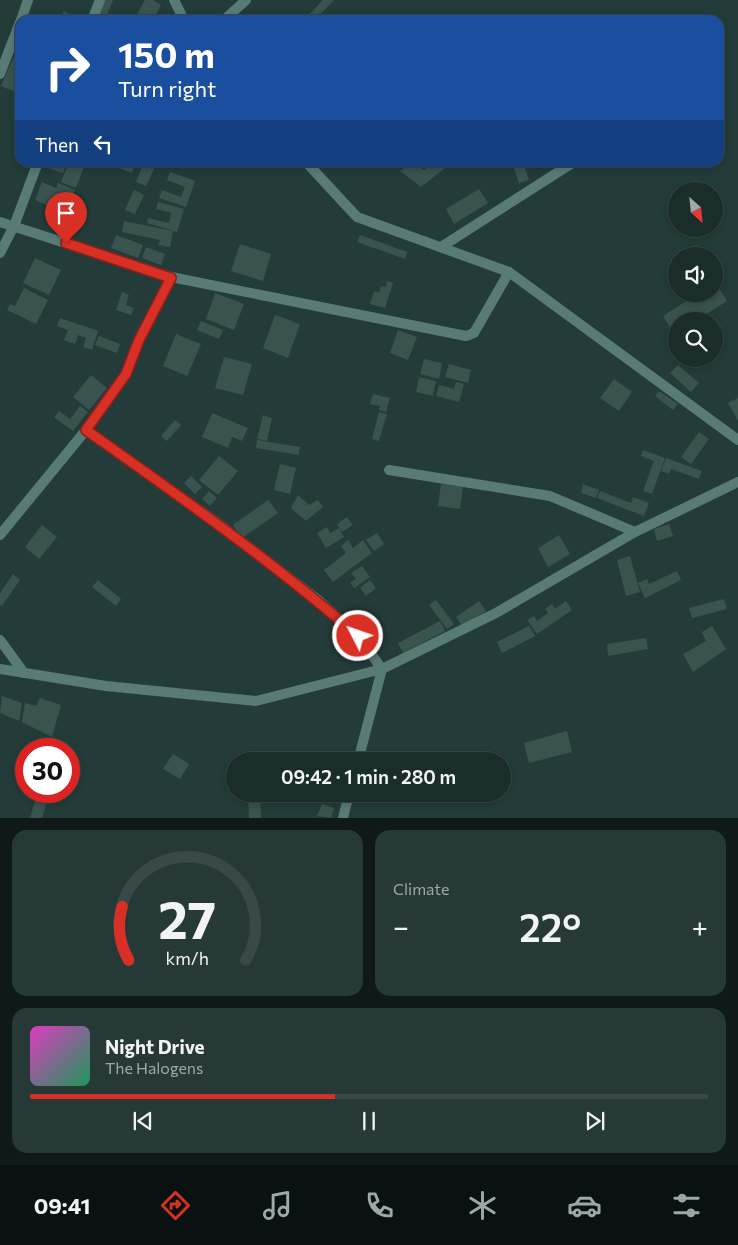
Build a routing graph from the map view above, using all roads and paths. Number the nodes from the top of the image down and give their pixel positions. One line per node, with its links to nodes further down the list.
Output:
1 (28, 0): 5 (street)
2 (100, 0): 6 (street)
3 (174, 0): 7 (street)
4 (246, 0): 8 (street)
5 (22, 15)
6 (94, 15)
7 (182, 15)
8 (230, 15)
9 (15, 34): 10 (street)
10 (0, 74)
11 (36, 167): 15 (street)
12 (311, 167): 16 (street)
13 (566, 167): 16 (street)
14 (0, 222): 15 (street)
15 (14, 226): 17 (street); 19 (street)
16 (441, 246): 18 (street)
17 (0, 253)
18 (510, 272): 19 (street); 21 (street)
19 (171, 278): 20 (street)
20 (86, 430): 25 (street); 28 (street)
21 (738, 440)
22 (389, 470): 24 (street)
23 (738, 482): 24 (street)
24 (635, 532): 28 (street)
25 (0, 535)
26 (0, 640): 29 (street)
27 (0, 669): 29 (street)
28 (382, 669): 29 (street); 30 (street)
29 (24, 673)
30 (360, 752)
31 (347, 802): 32 (street)
32 (343, 818)

